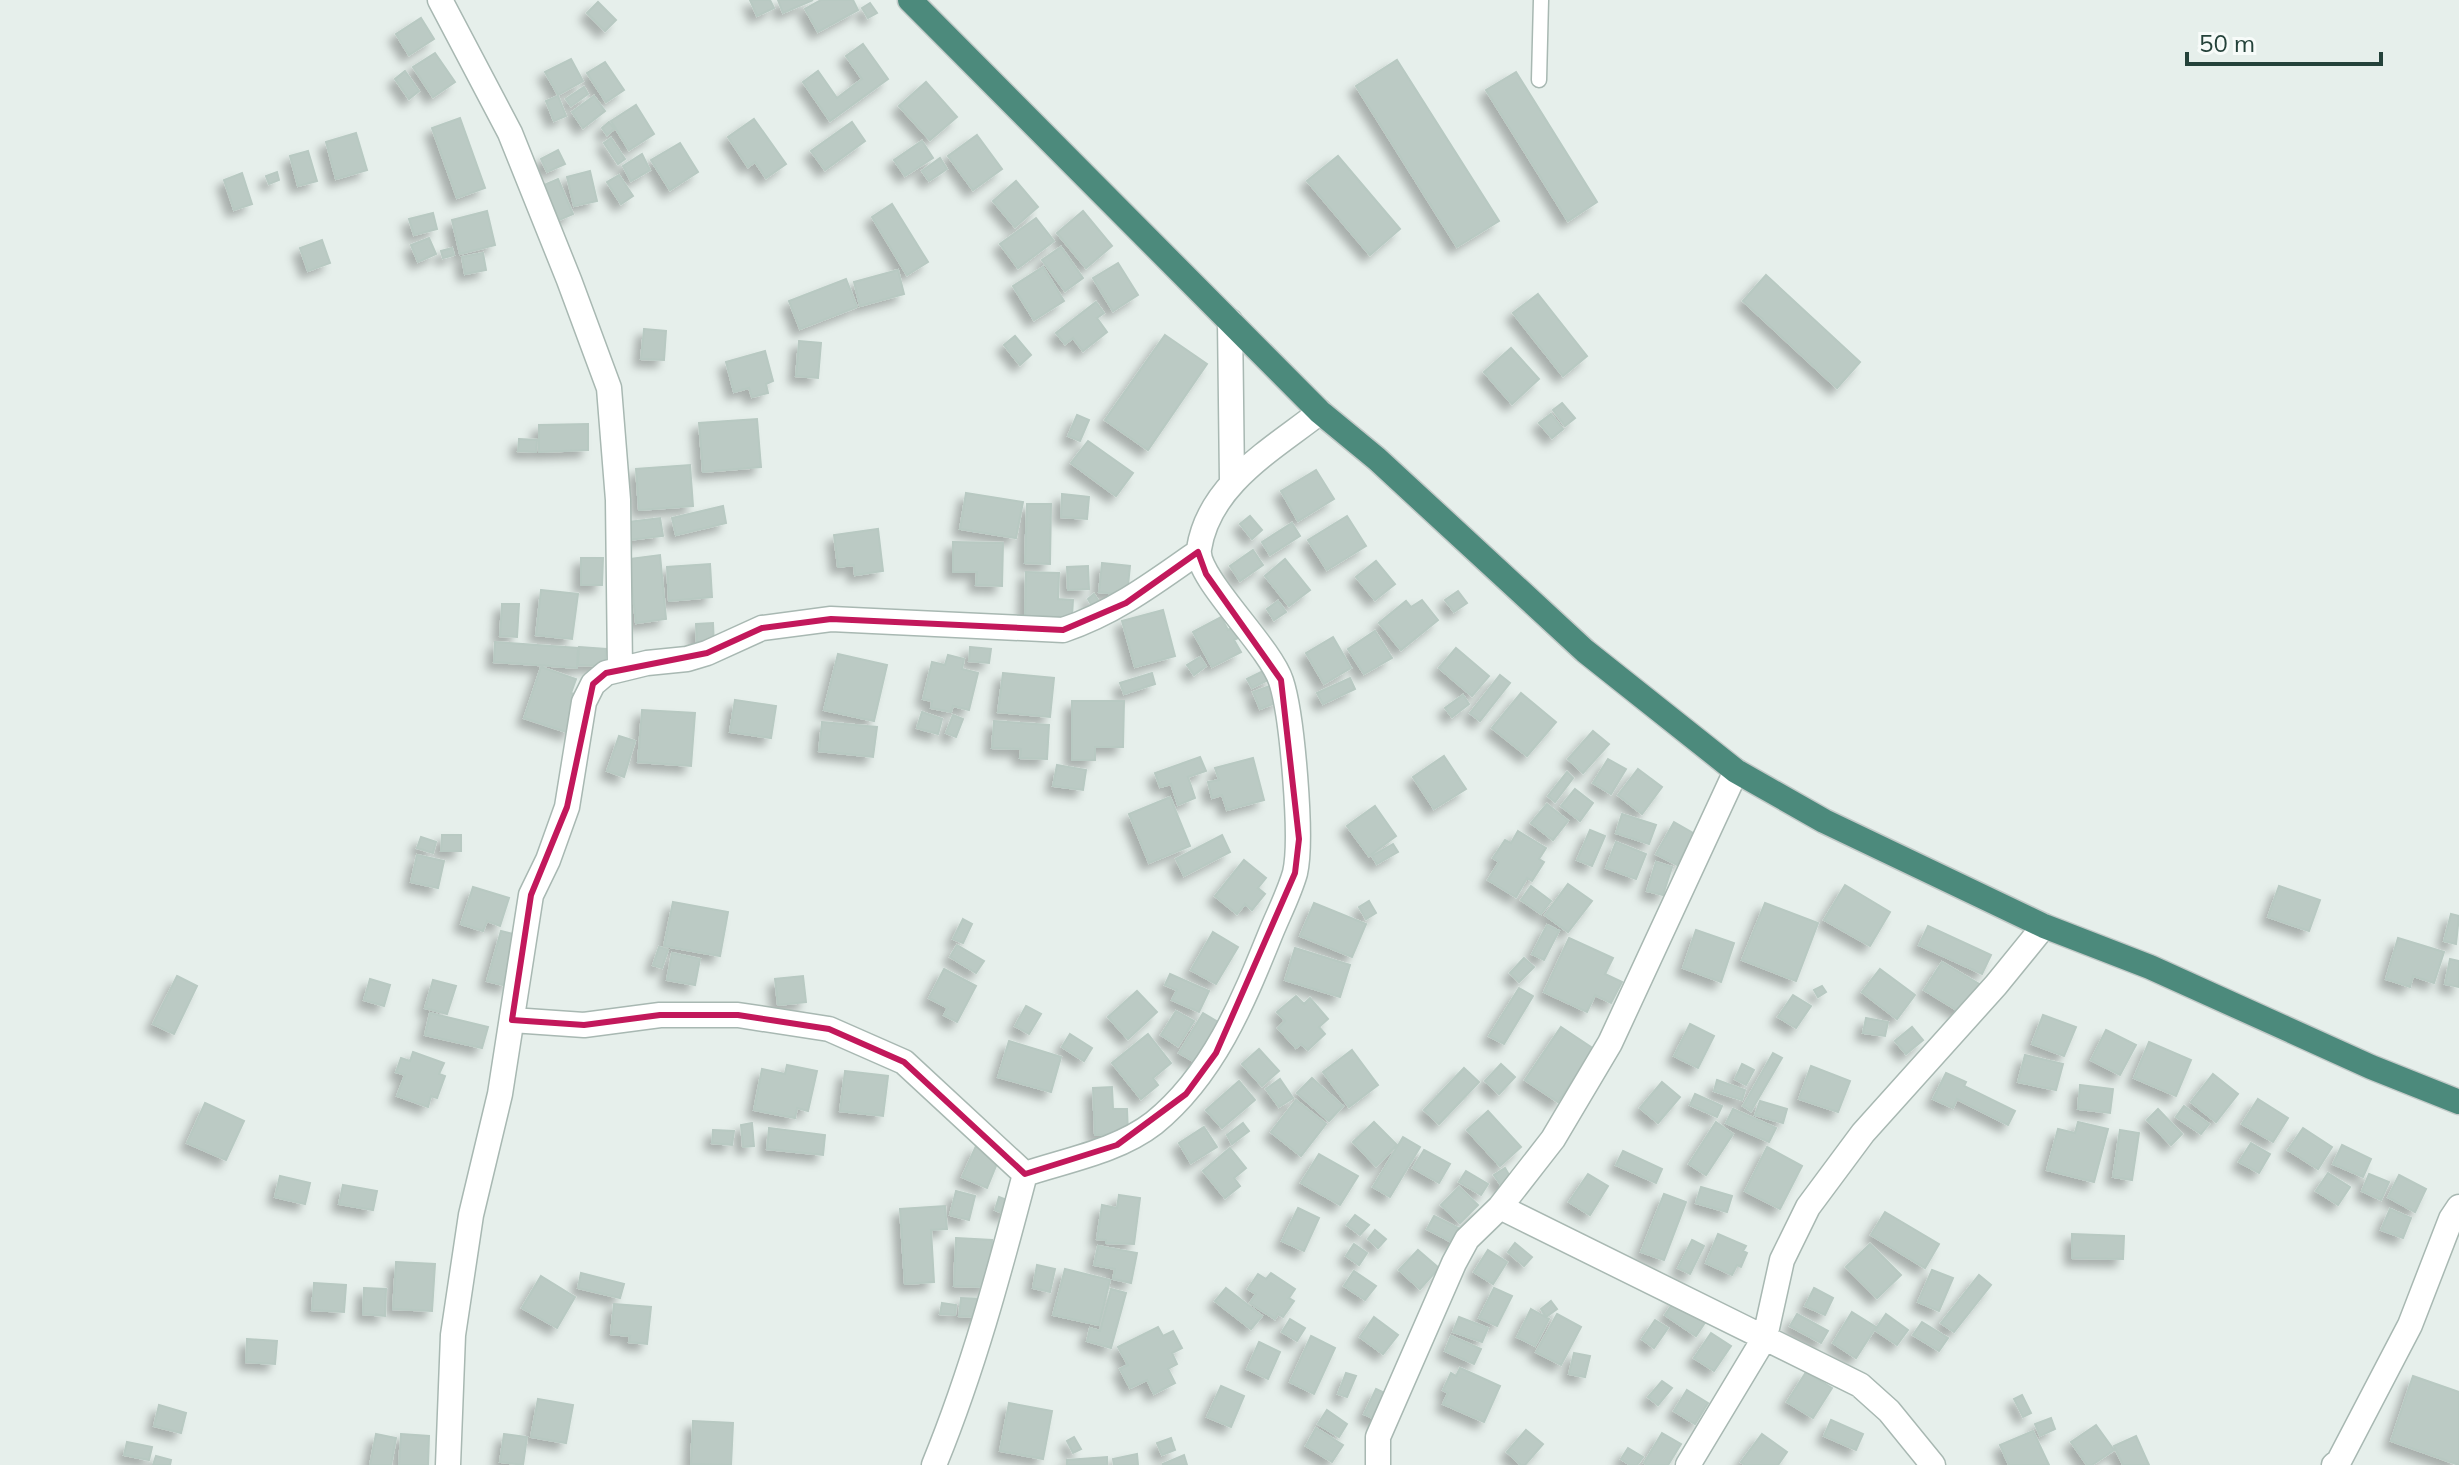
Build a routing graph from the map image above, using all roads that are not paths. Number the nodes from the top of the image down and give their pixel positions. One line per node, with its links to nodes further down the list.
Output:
1 (440, 0): 9 (street)
2 (910, 0): 5 (highway)
3 (1541, 0): 4 (lane)
4 (1539, 80)
5 (1230, 321): 6 (highway); 7 (street)
6 (1320, 412): 7 (street); 10 (highway)
7 (1232, 481): 8 (street)
8 (1198, 552): 9 (street); 14 (street)
9 (620, 669): 12 (street)
10 (1736, 771): 11 (highway); 15 (street)
11 (2044, 926): 13 (highway); 17 (street)
12 (512, 1020): 14 (street); 18 (street)
13 (2459, 1102)
14 (1025, 1174): 19 (street)
15 (1500, 1207): 17 (street); 20 (street)
16 (2459, 1207): 23 (street)
17 (1765, 1337): 21 (street); 22 (street)
18 (448, 1465)
19 (934, 1465)
20 (1378, 1465)
21 (1688, 1465)
22 (1933, 1465)
23 (2334, 1465)

